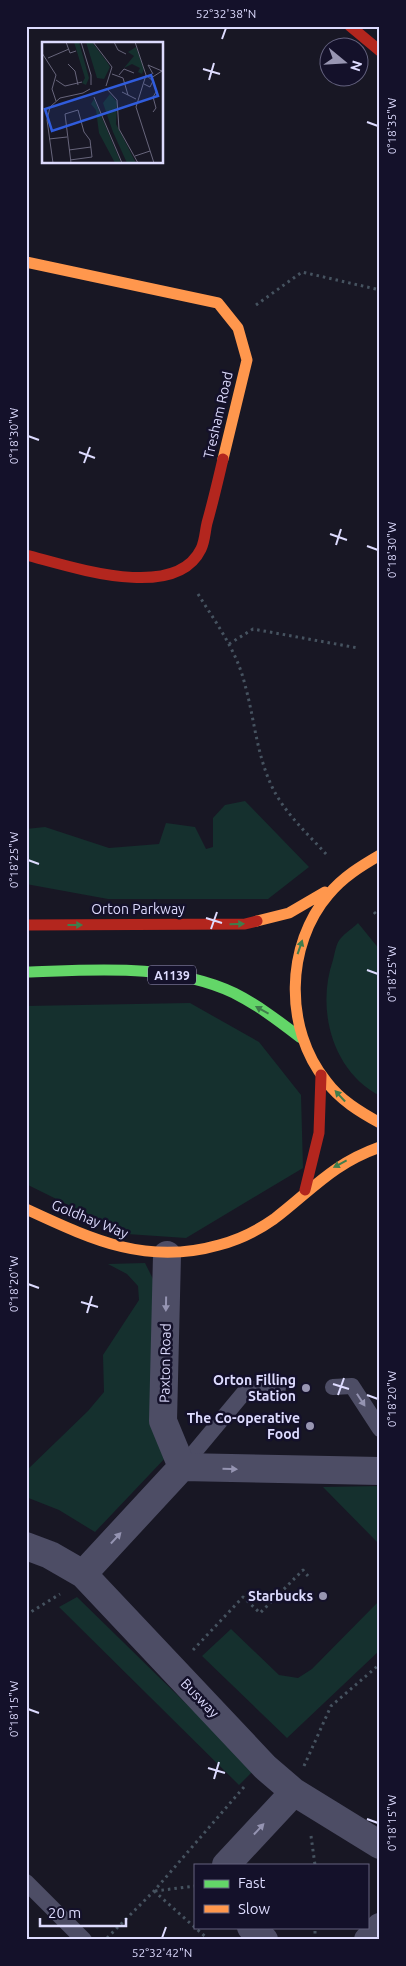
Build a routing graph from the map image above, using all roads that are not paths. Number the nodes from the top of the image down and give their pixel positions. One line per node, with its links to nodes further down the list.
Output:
1 (350, 26): 2 (street)
2 (380, 51)
3 (26, 262): 4 (street, Tresham Road)
4 (26, 555)
5 (380, 848): 7 (street)
6 (380, 855): 7 (street)
7 (368, 860): 8 (street)
8 (332, 889): 9 (street, Orton Parkway, one-way to 8); 11 (street, one-way to 8)
9 (26, 925)
10 (26, 972): 11 (street, A1139, one-way to 10)
11 (301, 1038): 12 (street)
12 (321, 1075): 13 (street, one-way to 12); 15 (street, Goldhay Way)
13 (380, 1123)
14 (380, 1147): 15 (street, Goldhay Way, one-way to 15)
15 (305, 1190): 17 (street, Goldhay Way)
16 (26, 1209): 17 (street, Goldhay Way)
17 (167, 1255): 21 (street, Paxton Road, one-way to 21)
18 (334, 1387): 20 (lane, one-way to 20)
19 (278, 1388): 21 (lane)
20 (380, 1429)
21 (182, 1467): 22 (street, one-way to 22); 24 (street, one-way to 21)
22 (380, 1471)
23 (26, 1546): 24 (street, Busway)
24 (83, 1574): 25 (street, Busway)
25 (298, 1781): 26 (street, Busway); 27 (street, one-way to 25)
26 (380, 1846)
27 (227, 1864)
28 (26, 1882): 31 (lane)
29 (380, 1927): 33 (street)
30 (253, 1928): 32 (street)
31 (84, 1940)
32 (264, 1940)
33 (368, 1940)

